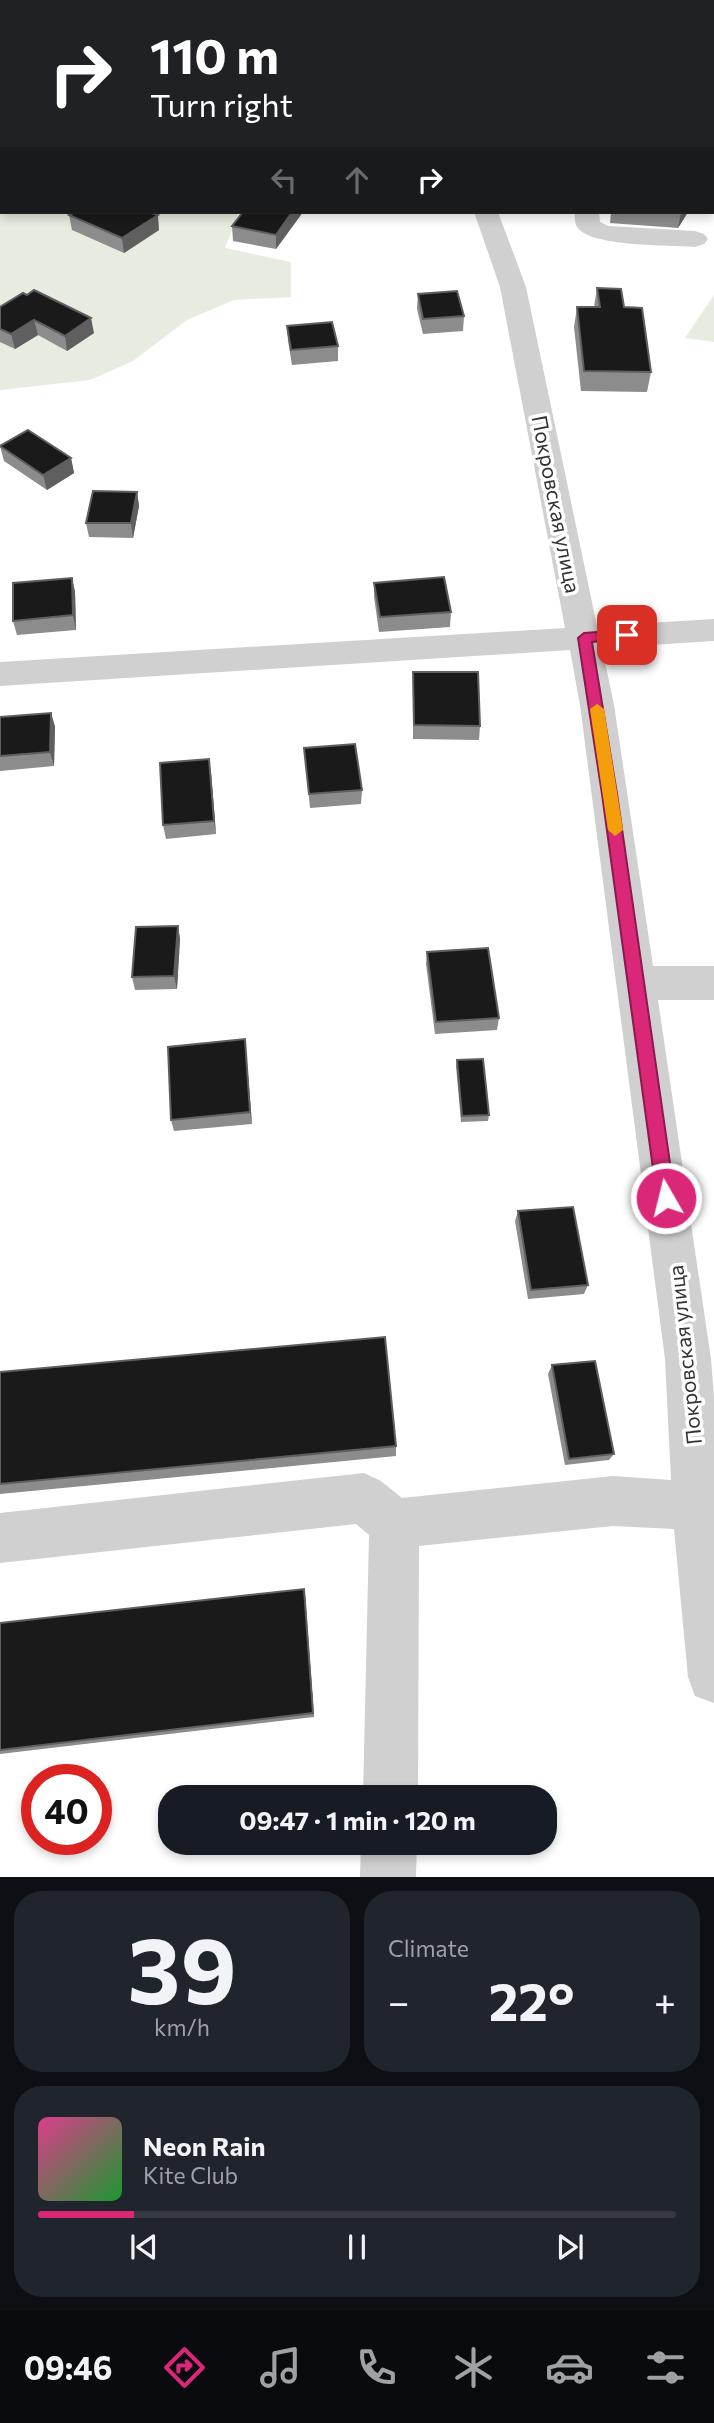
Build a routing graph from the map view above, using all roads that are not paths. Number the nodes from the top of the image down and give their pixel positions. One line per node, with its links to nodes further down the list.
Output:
1 (392, 0): 2 (street)
2 (416, 0)
3 (487, 214): 7 (street, Покровская улица)
4 (587, 214): 5 (street)
5 (695, 239)
6 (714, 630): 7 (street)
7 (584, 638): 8 (street); 9 (street, Покровская улица)
8 (0, 674)
9 (637, 983): 10 (street); 11 (street, Покровская улица)
10 (714, 983)
11 (698, 1506): 12 (street); 14 (street, Покровская улица)
12 (394, 1524): 13 (street); 15 (street)
13 (0, 1538)
14 (714, 1677)
15 (390, 1785)
16 (389, 1855): 17 (street)
17 (388, 1877)

